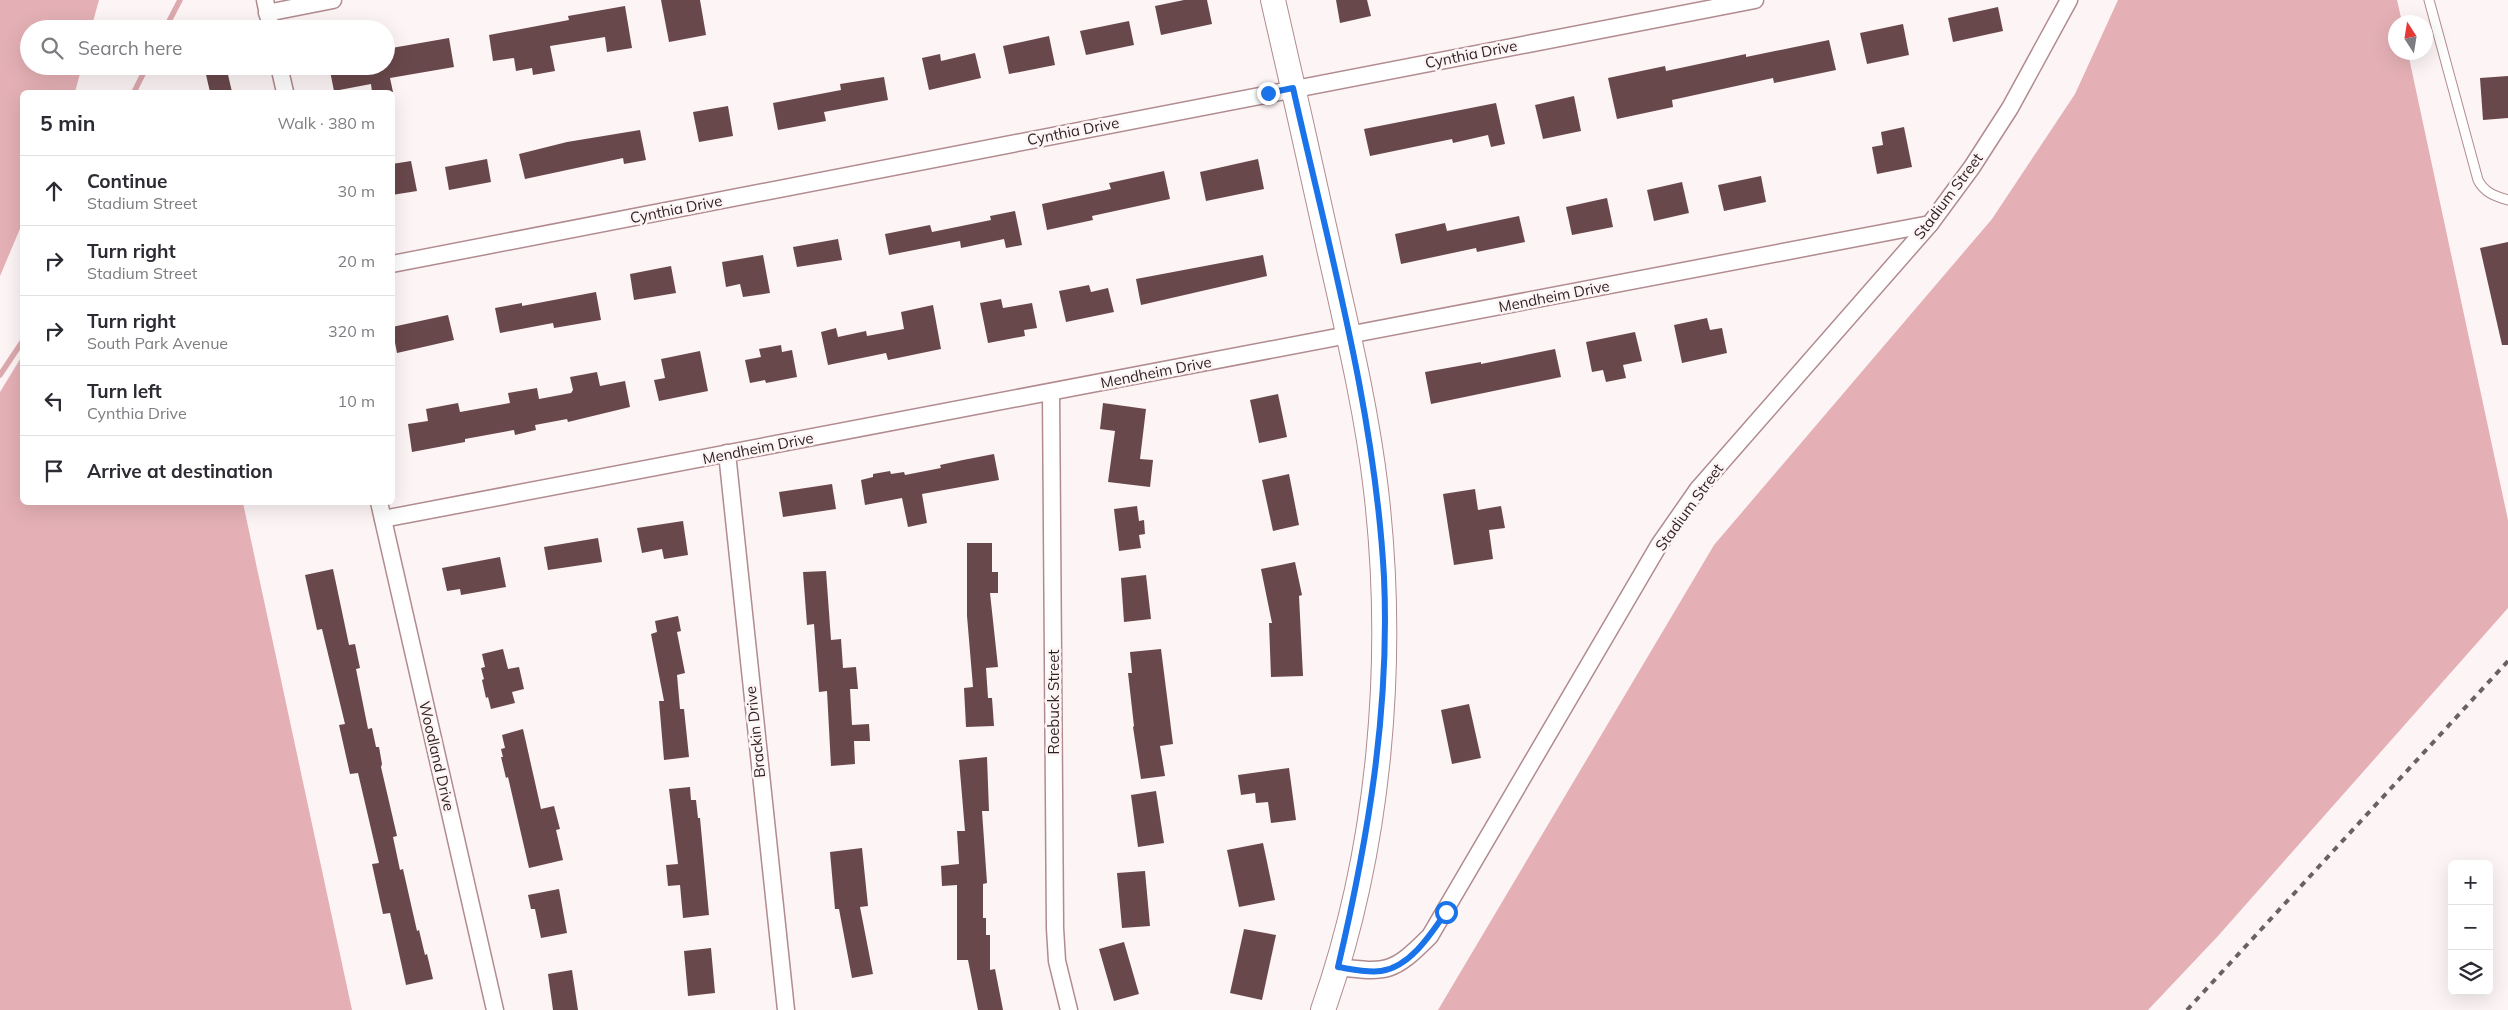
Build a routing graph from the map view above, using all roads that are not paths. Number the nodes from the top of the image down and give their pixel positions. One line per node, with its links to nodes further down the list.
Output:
1 (333, 0): 6 (street)
2 (1273, 0): 9 (street)
3 (1755, 0): 9 (street, Cynthia Drive)
4 (2069, 0): 12 (street, Stadium Street)
5 (2429, 0): 11 (lane)
6 (266, 6): 7 (street)
7 (269, 20)
8 (281, 75): 10 (street)
9 (1293, 88): 13 (street, Cynthia Drive); 14 (street)
10 (285, 90)
11 (2508, 200)
12 (1930, 224): 14 (street, Mendheim Drive); 19 (street, Stadium Street)
13 (395, 263)
14 (1349, 336): 15 (street, Mendheim Drive); 19 (street)
15 (1051, 392): 16 (street, Mendheim Drive); 22 (street, Roebuck Street)
16 (727, 453): 18 (street, Mendheim Drive); 21 (street, Brackin Drive)
17 (380, 505): 18 (street, Woodland Drive)
18 (383, 519): 20 (street, Woodland Drive)
19 (1338, 967): 23 (street)
20 (495, 1010)
21 (786, 1010)
22 (1069, 1010)
23 (1323, 1010)

